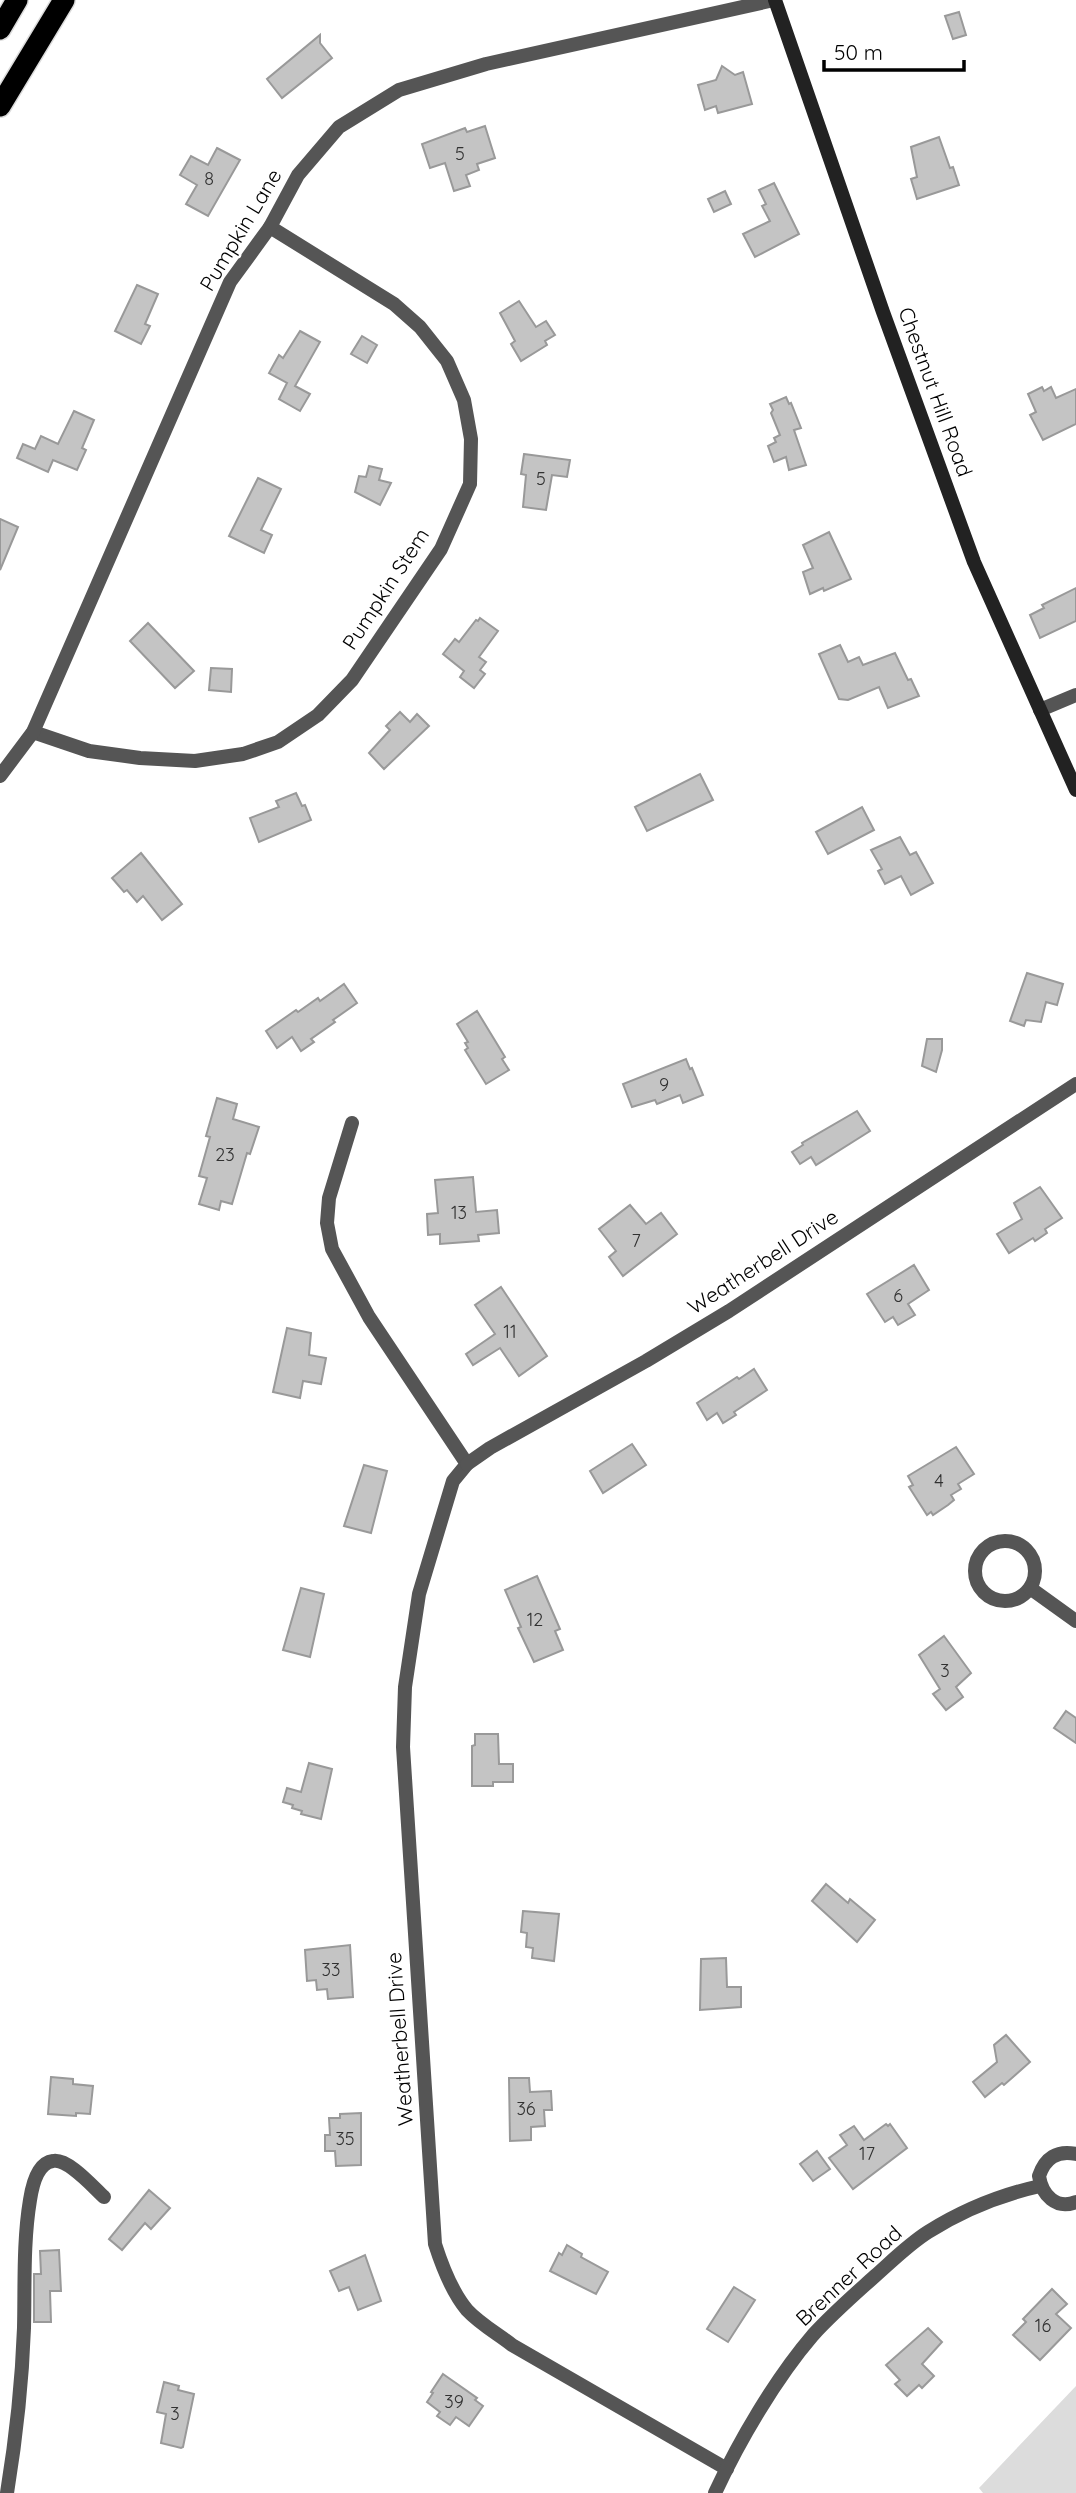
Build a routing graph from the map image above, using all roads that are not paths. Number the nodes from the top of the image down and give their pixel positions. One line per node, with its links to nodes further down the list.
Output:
1 (17, 0): 4 (highway)
2 (64, 0): 5 (highway)
3 (774, 0): 6 (street, Pumpkin Lane); 8 (main road, Chestnut Hill Road)
4 (0, 29)
5 (0, 106)
6 (270, 227): 9 (street, Pumpkin Lane); 9 (street, Pumpkin Stem)
7 (1076, 695): 8 (street)
8 (1040, 710): 11 (main road, Chestnut Hill Road)
9 (33, 732): 10 (street, Pumpkin Lane)
10 (0, 776)
11 (1076, 790)
12 (1076, 1084): 14 (street, Weatherbell Drive)
13 (352, 1123): 14 (street)
14 (467, 1464): 21 (street, Weatherbell Drive)
15 (1030, 1588): 15 (street); 16 (street)
16 (1076, 1621)
17 (1076, 2154): 18 (street)
18 (1040, 2186): 20 (street); 21 (street, Brenner Road)
19 (104, 2197): 22 (street)
20 (1076, 2202)
21 (726, 2469): 23 (street, Brenner Road)
22 (7, 2493)
23 (715, 2493)

